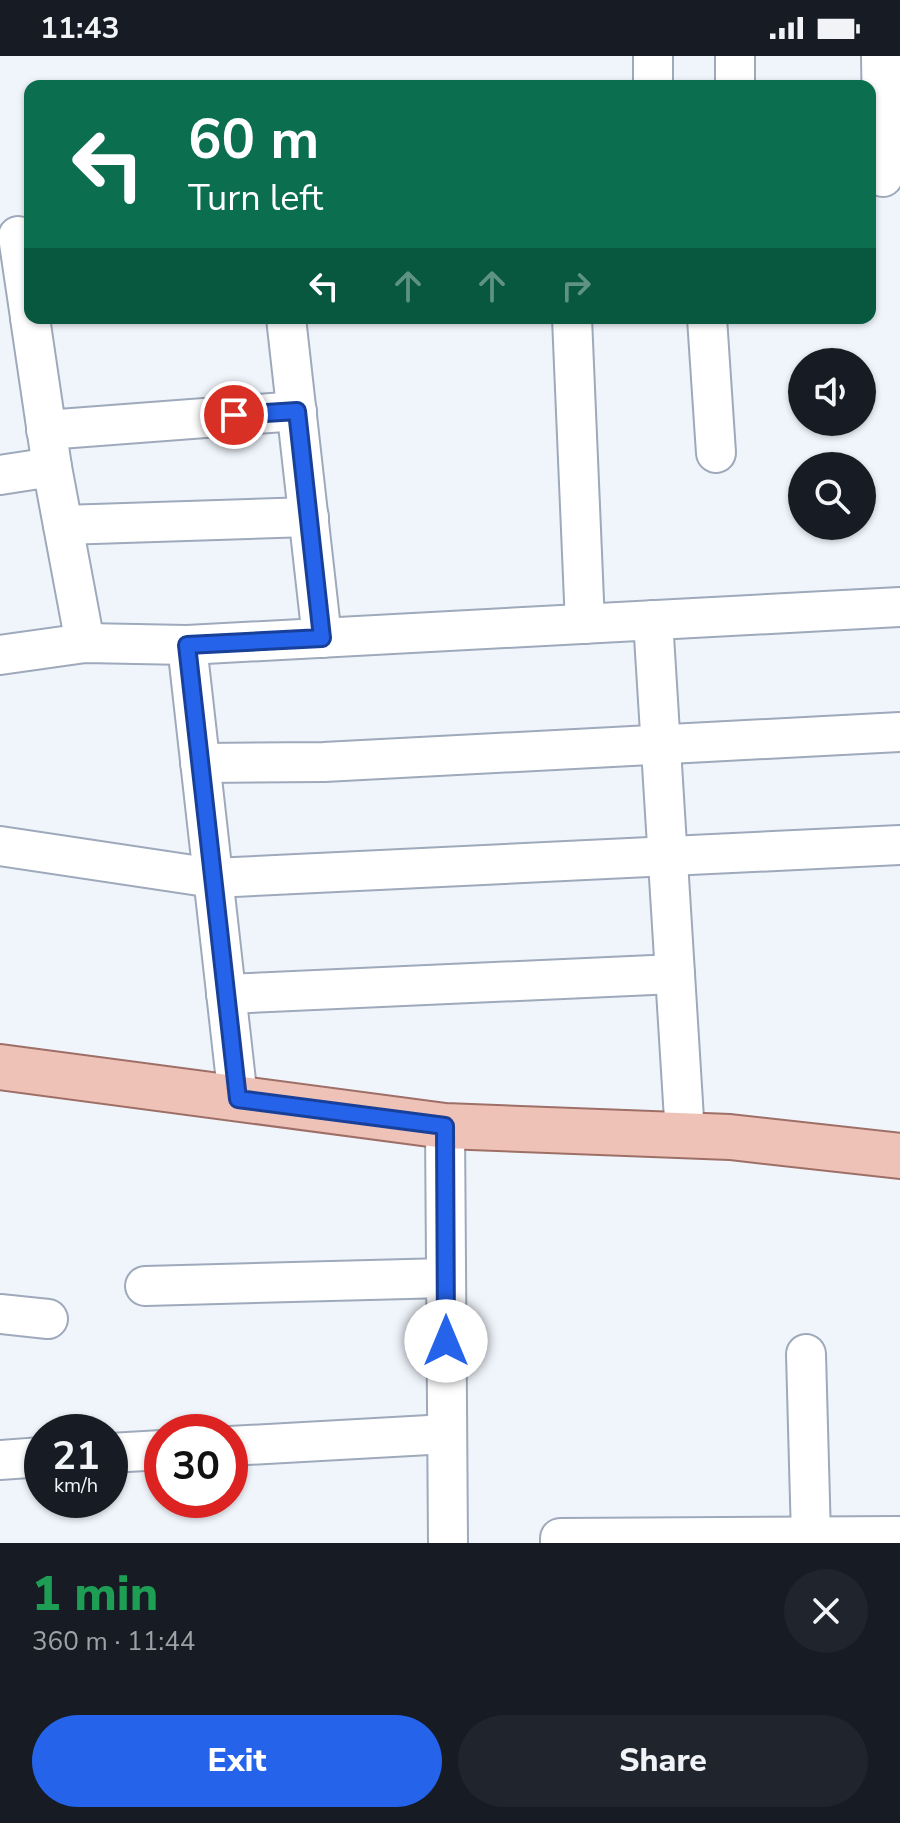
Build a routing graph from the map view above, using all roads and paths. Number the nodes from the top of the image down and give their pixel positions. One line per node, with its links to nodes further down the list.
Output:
1 (653, 56): 4 (street)
2 (735, 56): 5 (street)
3 (881, 56): 6 (street)
4 (653, 80)
5 (735, 80)
6 (884, 177)
7 (16, 236): 8 (street)
8 (24, 282)
9 (31, 324): 14 (street)
10 (287, 324): 13 (street)
11 (572, 324): 22 (street)
12 (707, 324): 15 (street)
13 (297, 411): 14 (street); 18 (street)
14 (46, 430): 16 (street)
15 (716, 453)
16 (52, 467): 17 (street); 19 (street)
17 (0, 475)
18 (309, 517): 19 (street); 23 (street)
19 (63, 525): 24 (street)
20 (900, 607): 21 (street)
21 (653, 620): 22 (street); 28 (street)
22 (585, 624): 23 (street)
23 (322, 638): 25 (street)
24 (85, 643): 25 (street); 26 (street)
25 (187, 645): 29 (street)
26 (0, 655)
27 (900, 732): 28 (street)
28 (661, 746): 29 (street); 32 (street)
29 (200, 763): 33 (street)
30 (900, 845): 32 (street)
31 (0, 846): 33 (street)
32 (668, 857): 33 (street); 34 (street)
33 (213, 878): 35 (street)
34 (675, 974): 35 (street); 39 (street)
35 (226, 994): 37 (street)
36 (0, 1067): 37 (main road)
37 (238, 1099): 38 (main road)
38 (445, 1126): 39 (main road); 41 (street)
39 (685, 1135): 40 (main road)
40 (900, 1156)
41 (446, 1278): 42 (street); 46 (street)
42 (145, 1286)
43 (0, 1314): 44 (street)
44 (48, 1319)
45 (806, 1354): 50 (street)
46 (447, 1434): 47 (street); 52 (street)
47 (248, 1445)
48 (24, 1458): 49 (street)
49 (0, 1460)
50 (811, 1537): 51 (street); 53 (street)
51 (896, 1539)
52 (448, 1543)
53 (560, 1543)

